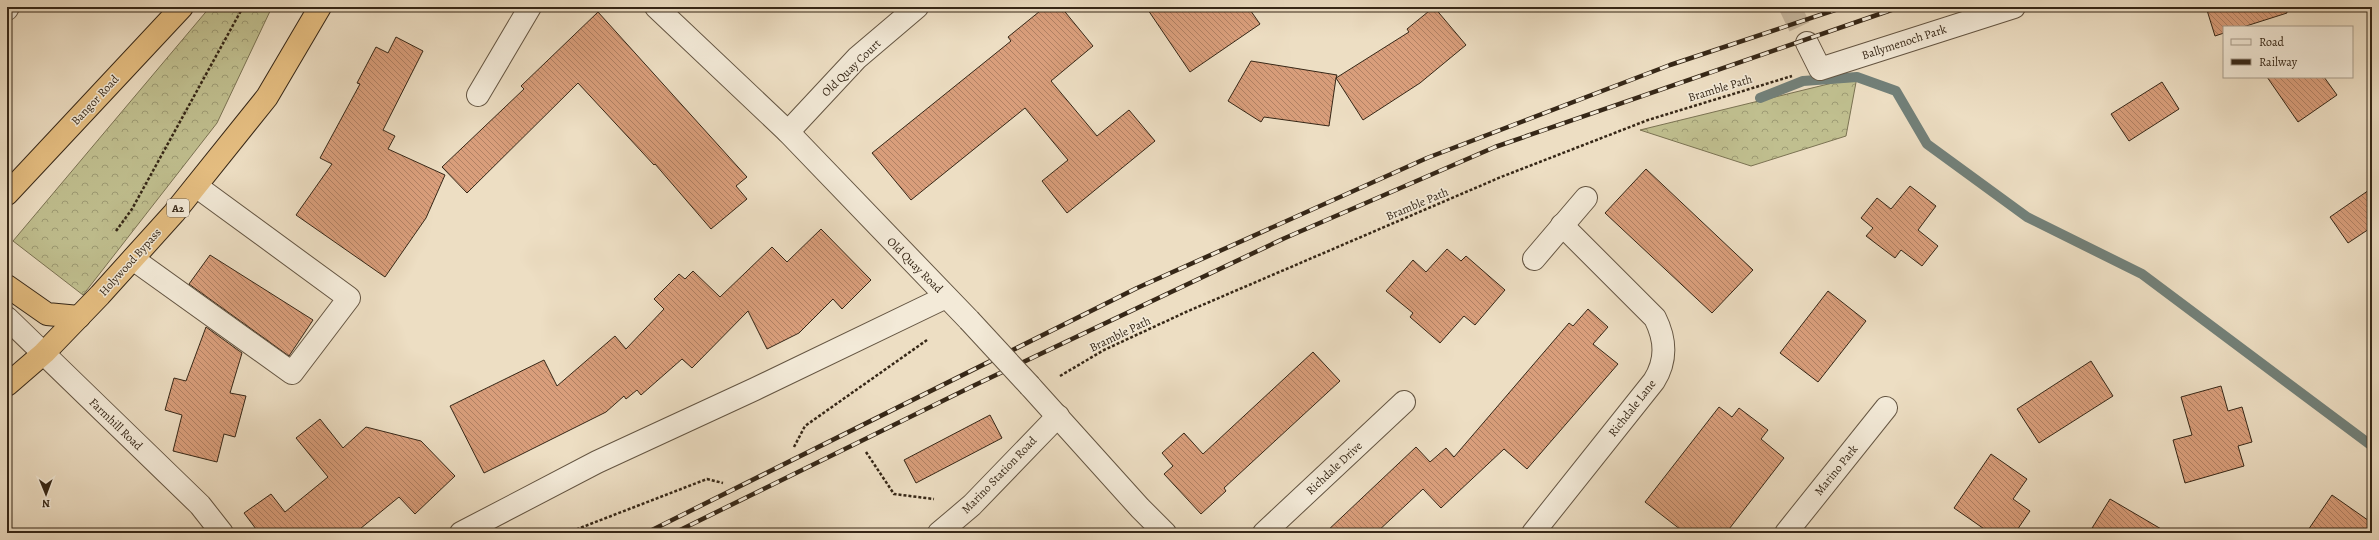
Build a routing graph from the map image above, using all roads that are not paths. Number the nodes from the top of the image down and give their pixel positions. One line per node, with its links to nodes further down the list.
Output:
1 (182, 7): 11 (highway, Bangor Road)
2 (320, 7): 10 (highway, Holywood Bypass / A2)
3 (530, 7): 8 (street)
4 (656, 7): 9 (street, Old Quay Road)
5 (917, 7): 9 (street, Old Quay Court)
6 (2014, 7): 7 (street, Ballymenoch Park)
7 (1807, 43)
8 (478, 95)
9 (788, 132): 17 (street, Old Quay Road)
10 (196, 186): 14 (highway, Holywood Bypass / A2); 14 (street)
11 (7, 194)
12 (1586, 198): 13 (street)
13 (1562, 226): 15 (street); 30 (street, Richdale Lane)
14 (133, 259): 18 (highway, Holywood Bypass / A2)
15 (1534, 259)
16 (7, 286): 18 (highway)
17 (946, 297): 24 (street, Old Quay Road, bridge); 26 (street)
18 (79, 317): 20 (highway, Holywood Bypass / A2)
19 (7, 318): 20 (street, Farmhill Road)
20 (44, 353): 21 (highway, Holywood Bypass / A2); 25 (street, Farmhill Road)
21 (7, 385)
22 (1404, 402): 29 (street, Richdale Drive)
23 (1886, 408): 31 (street, Marino Park)
24 (1058, 416): 27 (street, Marino Station Road); 28 (street, Old Quay Road)
25 (222, 533)
26 (461, 533)
27 (939, 533)
28 (1165, 533)
29 (1264, 533)
30 (1533, 533)
31 (1786, 533)

